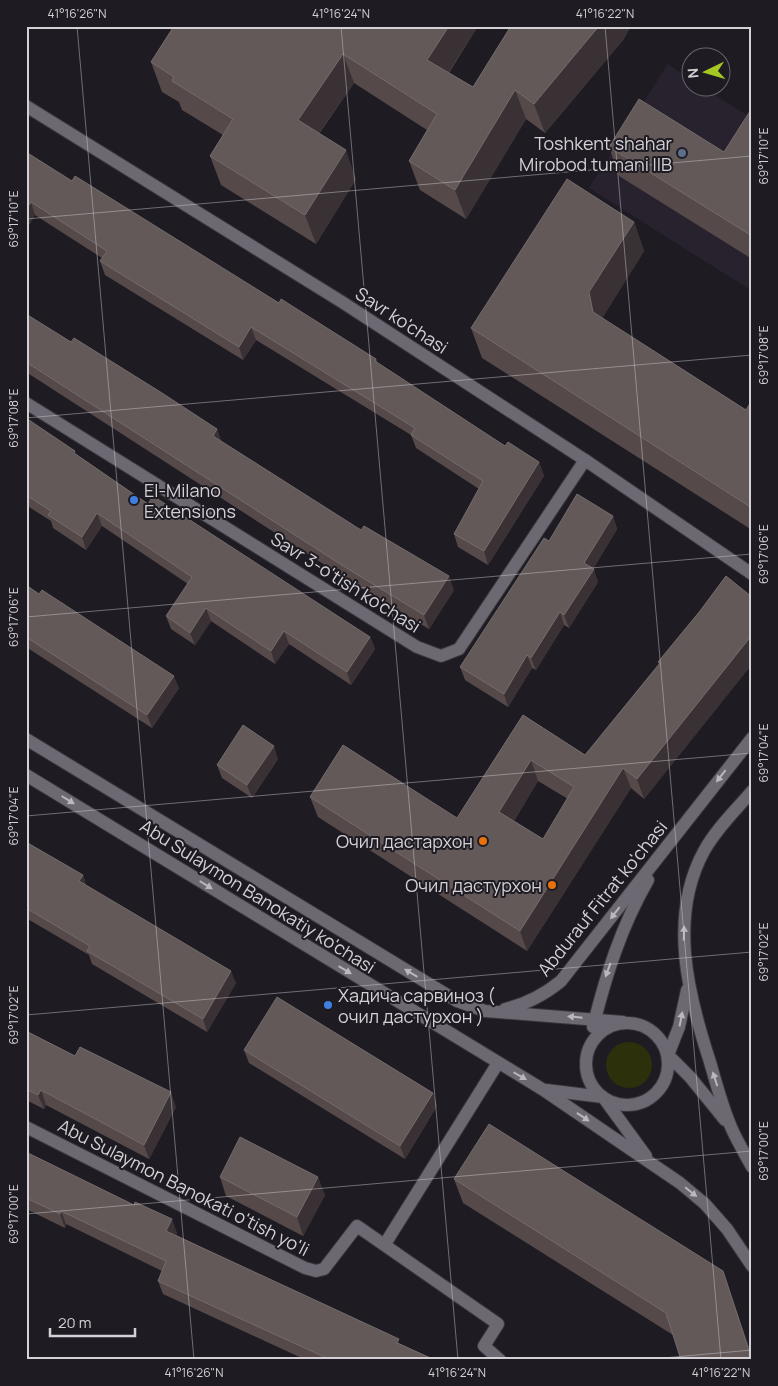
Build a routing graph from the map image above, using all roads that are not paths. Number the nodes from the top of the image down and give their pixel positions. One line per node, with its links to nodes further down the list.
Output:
1 (26, 106): 3 (main road, Savr ko'chasi)
2 (26, 403): 3 (main road, Savr 3-o'tish ko'chasi)
3 (585, 460): 4 (main road, Savr ko'chasi)
4 (752, 574)
5 (752, 738): 9 (main road, Abdurauf Fitrat ko'chasi, one-way to 9)
6 (26, 739): 11 (main road, Abu Sulaymon Banokatiy ko'chasi, one-way to 6)
7 (26, 775): 16 (main road, Abu Sulaymon Banokatiy ko'chasi, one-way to 16)
8 (752, 791): 10 (main road, one-way to 8)
9 (687, 819): 11 (main road, Abdurauf Fitrat ko'chasi, one-way to 11); 12 (main road, Abdurauf Fitrat ko'chasi, one-way to 12)
10 (688, 981): 15 (main road, one-way to 10); 19 (main road, one-way to 10)
11 (485, 1011): 12 (main road, Abu Sulaymon Banokatiy ko'chasi, one-way to 11)
12 (595, 1019): 13 (main road, Abu Sulaymon Banokatiy ko'chasi); 14 (main road, Abdurauf Fitrat ko'chasi)
13 (623, 1022): 14 (main road); 15 (main road)
14 (587, 1053): 18 (main road)
15 (668, 1055): 18 (main road); 19 (main road)
16 (498, 1063): 17 (main road, Abu Sulaymon Banokatiy ko'chasi, one-way to 17); 23 (main road)
17 (542, 1089): 18 (main road); 21 (main road, Abu Sulaymon Banokatiy ko'chasi, one-way to 21)
18 (603, 1097): 21 (main road)
19 (730, 1125): 22 (main road)
20 (26, 1127): 23 (main road, Abu Sulaymon Banokati o'tish yo'li)
21 (652, 1164): 24 (main road, Abu Sulaymon Banokatiy ko'chasi, one-way to 24)
22 (752, 1167)
23 (385, 1244): 25 (main road, Abu Sulaymon Banokati o'tish yo'li)
24 (752, 1266)
25 (500, 1360)

